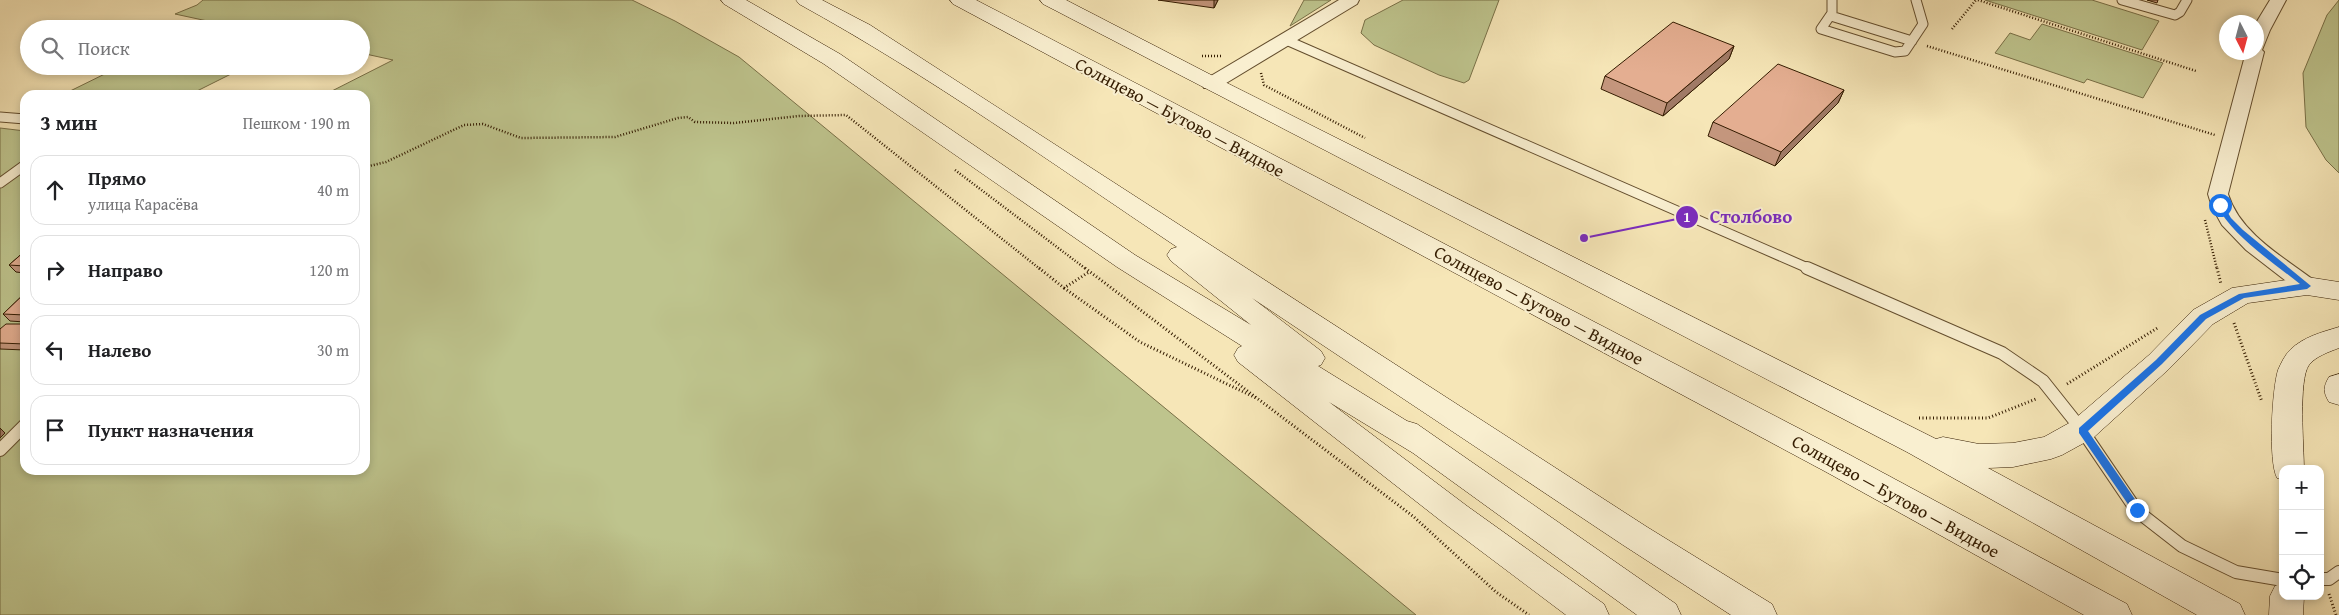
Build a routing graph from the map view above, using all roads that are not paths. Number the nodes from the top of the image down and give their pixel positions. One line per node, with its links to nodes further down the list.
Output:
1 (731, 0): 22 (main road)
2 (806, 0): 19 (main road)
3 (960, 0): 41 (main road, Солнцево — Бутово — Видное)
4 (1050, 0): 16 (main road)
5 (1352, 0): 13 (street)
6 (1832, 0): 11 (lane)
7 (1916, 0): 14 (lane)
8 (2122, 0): 9 (lane)
9 (2187, 0)
10 (2278, 0): 12 (street)
11 (1831, 16): 14 (lane); 14 (lane)
12 (2264, 25)
13 (1286, 40): 16 (street); 29 (lane)
14 (1912, 42)
15 (2253, 60): 23 (street)
16 (1211, 84): 30 (main road)
17 (0, 118): 18 (lane)
18 (20, 119)
19 (1020, 130): 31 (main road); 40 (main road)
20 (20, 168): 21 (lane)
21 (0, 183)
22 (1126, 261): 31 (main road); 39 (main road)
23 (2307, 286): 24 (main road); 29 (main road)
24 (2339, 291)
25 (2339, 337): 33 (main road)
26 (2339, 385): 27 (main road)
27 (2339, 394)
28 (20, 430): 32 (lane)
29 (2082, 430): 30 (main road); 35 (lane)
30 (1916, 431): 42 (main road)
31 (1420, 443): 38 (main road)
32 (0, 450)
33 (2288, 465)
34 (2339, 572): 36 (lane)
35 (2279, 579)
36 (2324, 579)
37 (2287, 600): 43 (main road)
38 (1660, 612)
39 (1592, 615)
40 (1760, 615)
41 (2115, 615)
42 (2228, 615)
43 (2286, 615)

